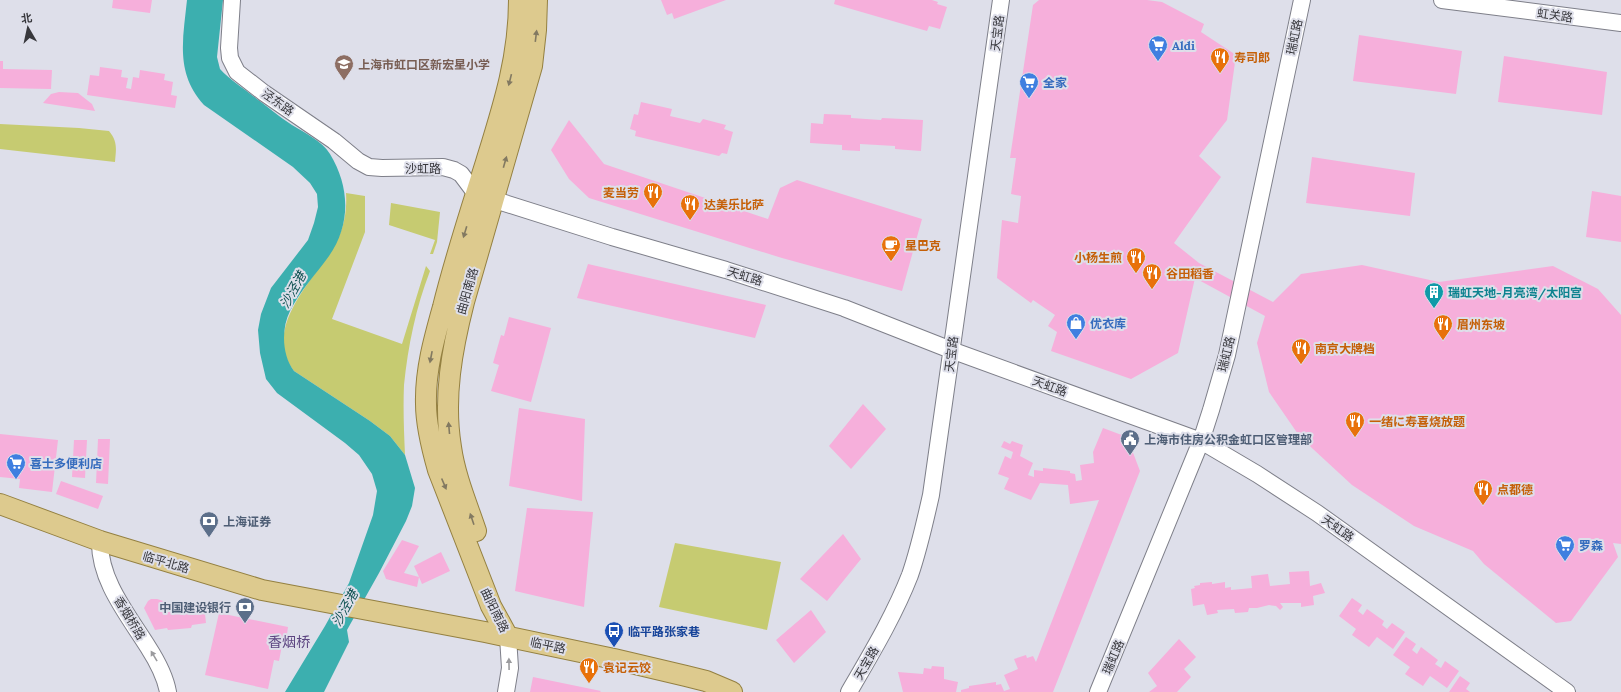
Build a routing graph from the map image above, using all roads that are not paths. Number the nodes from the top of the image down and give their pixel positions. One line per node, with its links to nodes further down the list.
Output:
1 (232, 0): 8 (street, 泾东路)
2 (519, 0): 9 (main road, 曲阳南路, one-way to 9)
3 (537, 0): 9 (main road, 曲阳南路, one-way to 3)
4 (1001, 0): 10 (street, 天宝路)
5 (1302, 0): 11 (street, 瑞虹路)
6 (1442, 0): 7 (street, 虹关路)
7 (1621, 23)
8 (382, 168): 9 (street, 沙虹路)
9 (485, 197): 10 (street, 天虹路); 15 (main road, 曲阳南路)
10 (951, 350): 11 (street, 天虹路); 19 (street, 天宝路)
11 (1201, 441): 20 (street, 瑞虹路); 21 (street, 天虹路)
12 (0, 504): 13 (main road, 临平北路)
13 (100, 541): 14 (main road, 临平北路); 16 (street, 香烟桥路, one-way to 13)
14 (337, 605): 15 (main road, 临平路)
15 (508, 636): 17 (street, one-way to 15); 18 (main road, 临平路)
16 (168, 692)
17 (506, 692)
18 (732, 692)
19 (849, 692)
20 (1098, 692)
21 (1567, 692)

